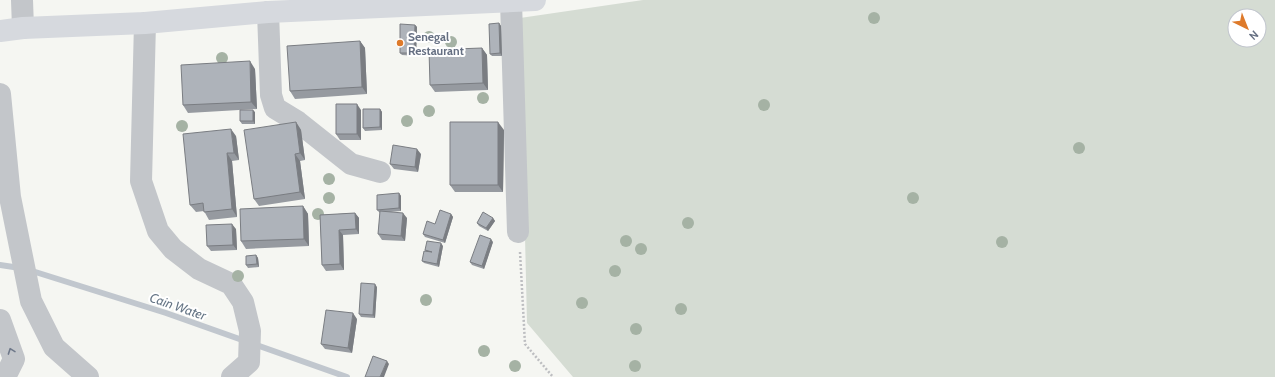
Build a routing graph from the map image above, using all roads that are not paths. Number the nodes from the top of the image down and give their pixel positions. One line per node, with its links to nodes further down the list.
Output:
1 (22, 0): 6 (street)
2 (535, 0): 3 (main road)
3 (511, 1): 4 (main road); 10 (street)
4 (254, 8): 5 (main road); 9 (street)
5 (144, 23): 6 (main road); 14 (street)
6 (23, 28): 7 (main road)
7 (0, 32)
8 (0, 94): 13 (street)
9 (380, 172)
10 (518, 232)
11 (0, 320): 12 (street, one-way to 11)
12 (0, 377)
13 (88, 377)
14 (232, 377)

